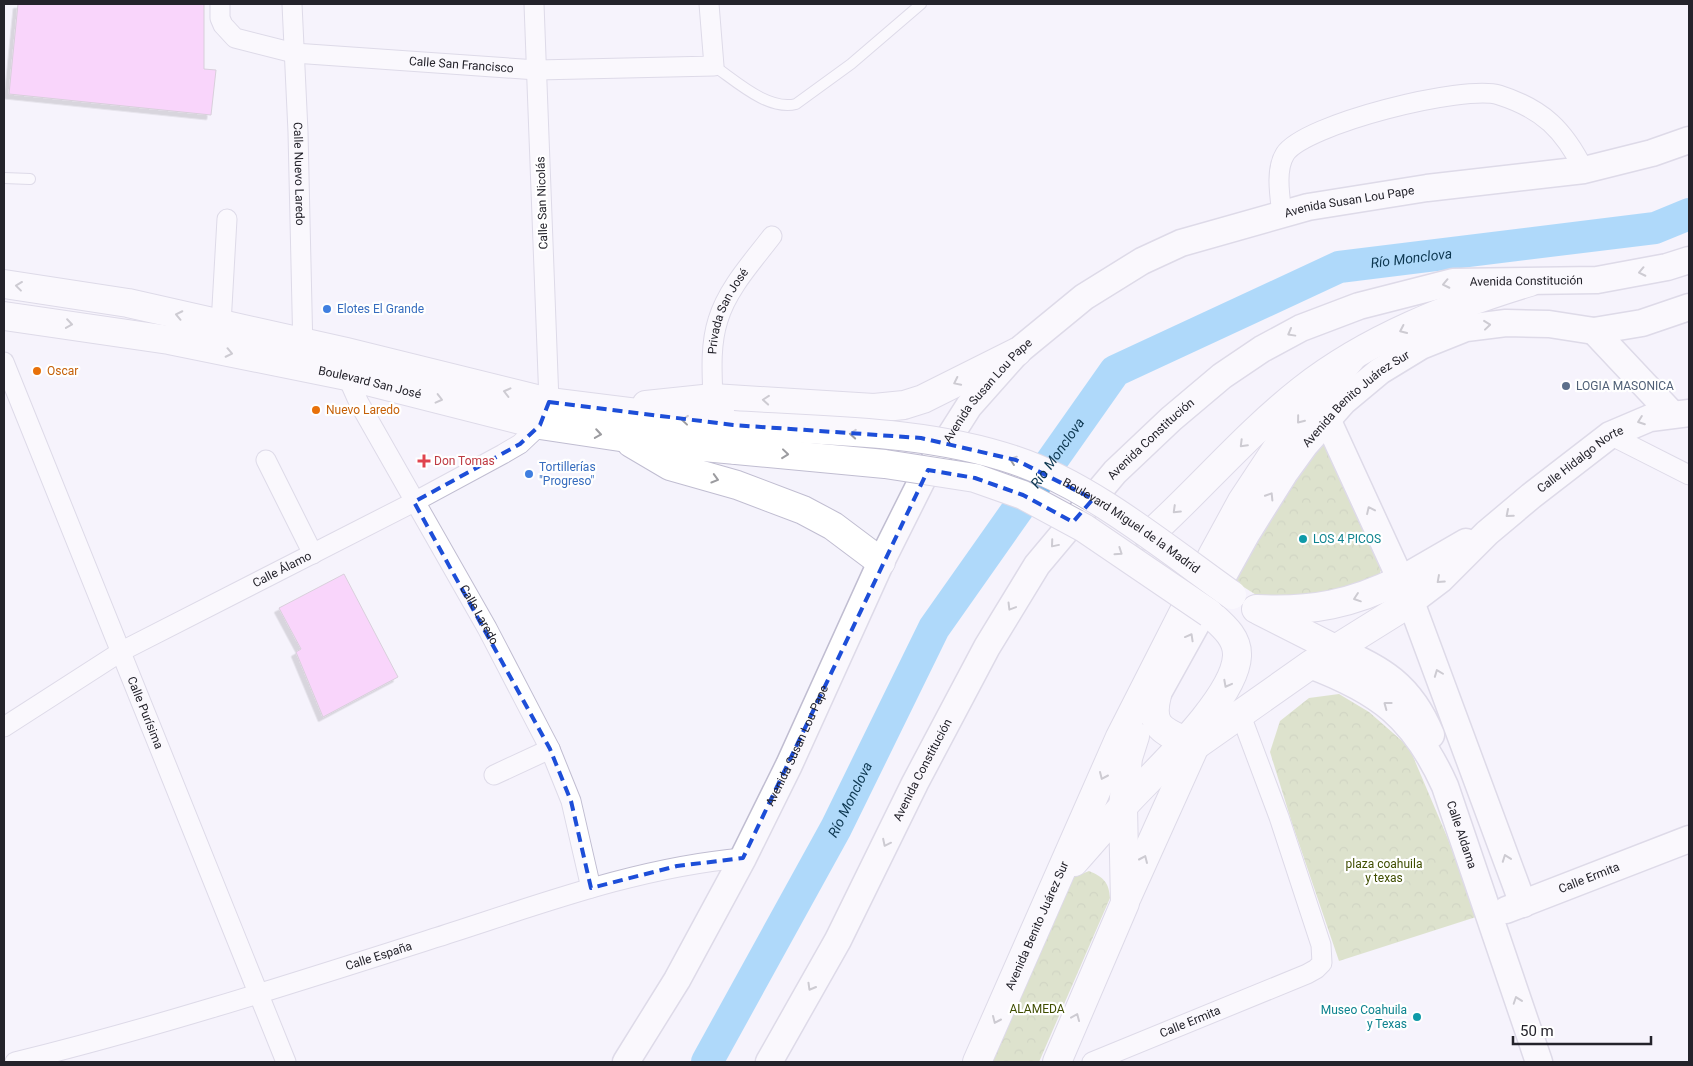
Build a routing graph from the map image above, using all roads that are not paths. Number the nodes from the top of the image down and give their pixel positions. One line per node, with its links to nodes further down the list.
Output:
1 (292, 4): 6 (street, Calle Nuevo Laredo)
2 (534, 4): 8 (street, Calle San Nicolás)
3 (709, 4): 7 (street)
4 (921, 4): 7 (lane)
5 (220, 11): 6 (street, Calle San Francisco)
6 (294, 53): 8 (street, Calle San Francisco); 26 (street, Calle Nuevo Laredo)
7 (714, 66): 8 (street, Calle San Francisco)
8 (536, 70): 32 (street, Calle San Nicolás)
9 (1689, 140): 10 (street, Avenida Susan Lou Pape)
10 (1584, 170): 13 (street, Avenida Susan Lou Pape); 13 (street)
11 (4, 178): 12 (lane)
12 (30, 179)
13 (1282, 214): 25 (street, Avenida Susan Lou Pape)
14 (227, 219): 22 (street)
15 (772, 236): 30 (street, Privada San José)
16 (1689, 260): 17 (street, Avenida Constitución, one-way to 17)
17 (1530, 282): 27 (main road, one-way to 27); 70 (street, Avenida Constitución, one-way to 70)
18 (4, 284): 19 (main road, Boulevard San José, one-way to 18)
19 (76, 294): 21 (main road); 22 (main road, Boulevard San José, one-way to 19); 24 (main road)
20 (1689, 307): 23 (street, Avenida Benito Juárez Sur)
21 (16, 317): 24 (main road, Boulevard San José, one-way to 24)
22 (222, 324): 26 (main road, Boulevard San José)
23 (1594, 330): 33 (street); 34 (street, Avenida Benito Juárez Sur, one-way to 23)
24 (122, 332): 26 (main road, Boulevard San José, one-way to 26)
25 (1017, 352): 30 (main road, one-way to 30); 43 (street, Avenida Susan Lou Pape)
26 (303, 356): 29 (main road, Boulevard San José)
27 (1353, 356): 41 (main road, one-way to 41); 61 (main road, one-way to 61)
28 (4, 362): 47 (street, Calle Purísima)
29 (347, 364): 32 (main road, Boulevard San José); 40 (street, Calle Laredo)
30 (713, 398): 31 (main road)
31 (617, 412): 32 (main road, Boulevard San José); 36 (main road, Boulevard San José, one-way to 31)
32 (544, 414): 37 (main road, Boulevard San José, one-way to 37); 40 (street, Calle Álamo)
33 (1680, 414): 35 (street, Calle Hidalgo Norte, one-way to 35)
34 (1327, 419): 44 (street, one-way to 34); 50 (street, Avenida Benito Juárez Sur, one-way to 34)
35 (1610, 435): 39 (street); 44 (street, Calle Hidalgo Norte, one-way to 44)
36 (735, 437): 37 (main road, Boulevard San José); 41 (main road, Boulevard Miguel de la Madrid, one-way to 36, bridge); 54 (main road, Avenida Benito Juárez Sur, one-way to 54, bridge)
37 (624, 438): 43 (main road, one-way to 43)
38 (266, 460): 42 (street)
39 (1689, 475)
40 (414, 502): 42 (street, Calle Álamo); 55 (street, Calle Laredo)
41 (1148, 536): 45 (main road, Boulevard Miguel de la Madrid, bridge)
42 (313, 554): 47 (street, Calle Álamo)
43 (881, 562): 60 (street, Avenida Susan Lou Pape)
44 (1407, 590): 45 (main road, one-way to 45); 46 (main road); 51 (street, one-way to 44)
45 (1256, 609): 46 (main road, Boulevard Miguel de la Madrid)
46 (1335, 648): 48 (main road); 49 (street)
47 (122, 651): 53 (street, Calle Álamo); 66 (street, Calle Purísima)
48 (1310, 665): 52 (main road); 57 (street, Calle Aldama, one-way to 48)
49 (1391, 677): 51 (street); 57 (street)
50 (1157, 695): 54 (main road); 58 (main road)
51 (1452, 708): 64 (street, one-way to 51)
52 (1240, 713): 54 (main road); 73 (street, Calle Ermita)
53 (4, 727)
54 (1190, 743): 58 (main road, Avenida Benito Juárez Sur); 63 (main road, one-way to 54)
55 (550, 749): 56 (street); 62 (street, Calle Laredo)
56 (494, 775)
57 (1445, 786): 65 (street, Calle Aldama)
58 (1123, 807): 61 (main road, Avenida Benito Juárez Sur); 63 (main road)
59 (1689, 839): 64 (street, Calle Ermita)
60 (743, 858): 62 (street, Calle España); 69 (street, Avenida Susan Lou Pape)
61 (1065, 872): 63 (main road); 71 (main road, Avenida Benito Juárez Sur, one-way to 71)
62 (591, 888): 66 (street, Calle España)
63 (1124, 893): 72 (main road, one-way to 63)
64 (1523, 904): 65 (street, Calle Ermita)
65 (1489, 916): 74 (street, Calle Aldama, one-way to 65)
66 (260, 995): 67 (street, Calle España); 68 (street, Calle Purísima)
67 (15, 1062)
68 (286, 1062)
69 (626, 1062)
70 (769, 1062)
71 (978, 1062)
72 (1057, 1062)
73 (1092, 1062)
74 (1539, 1062)

